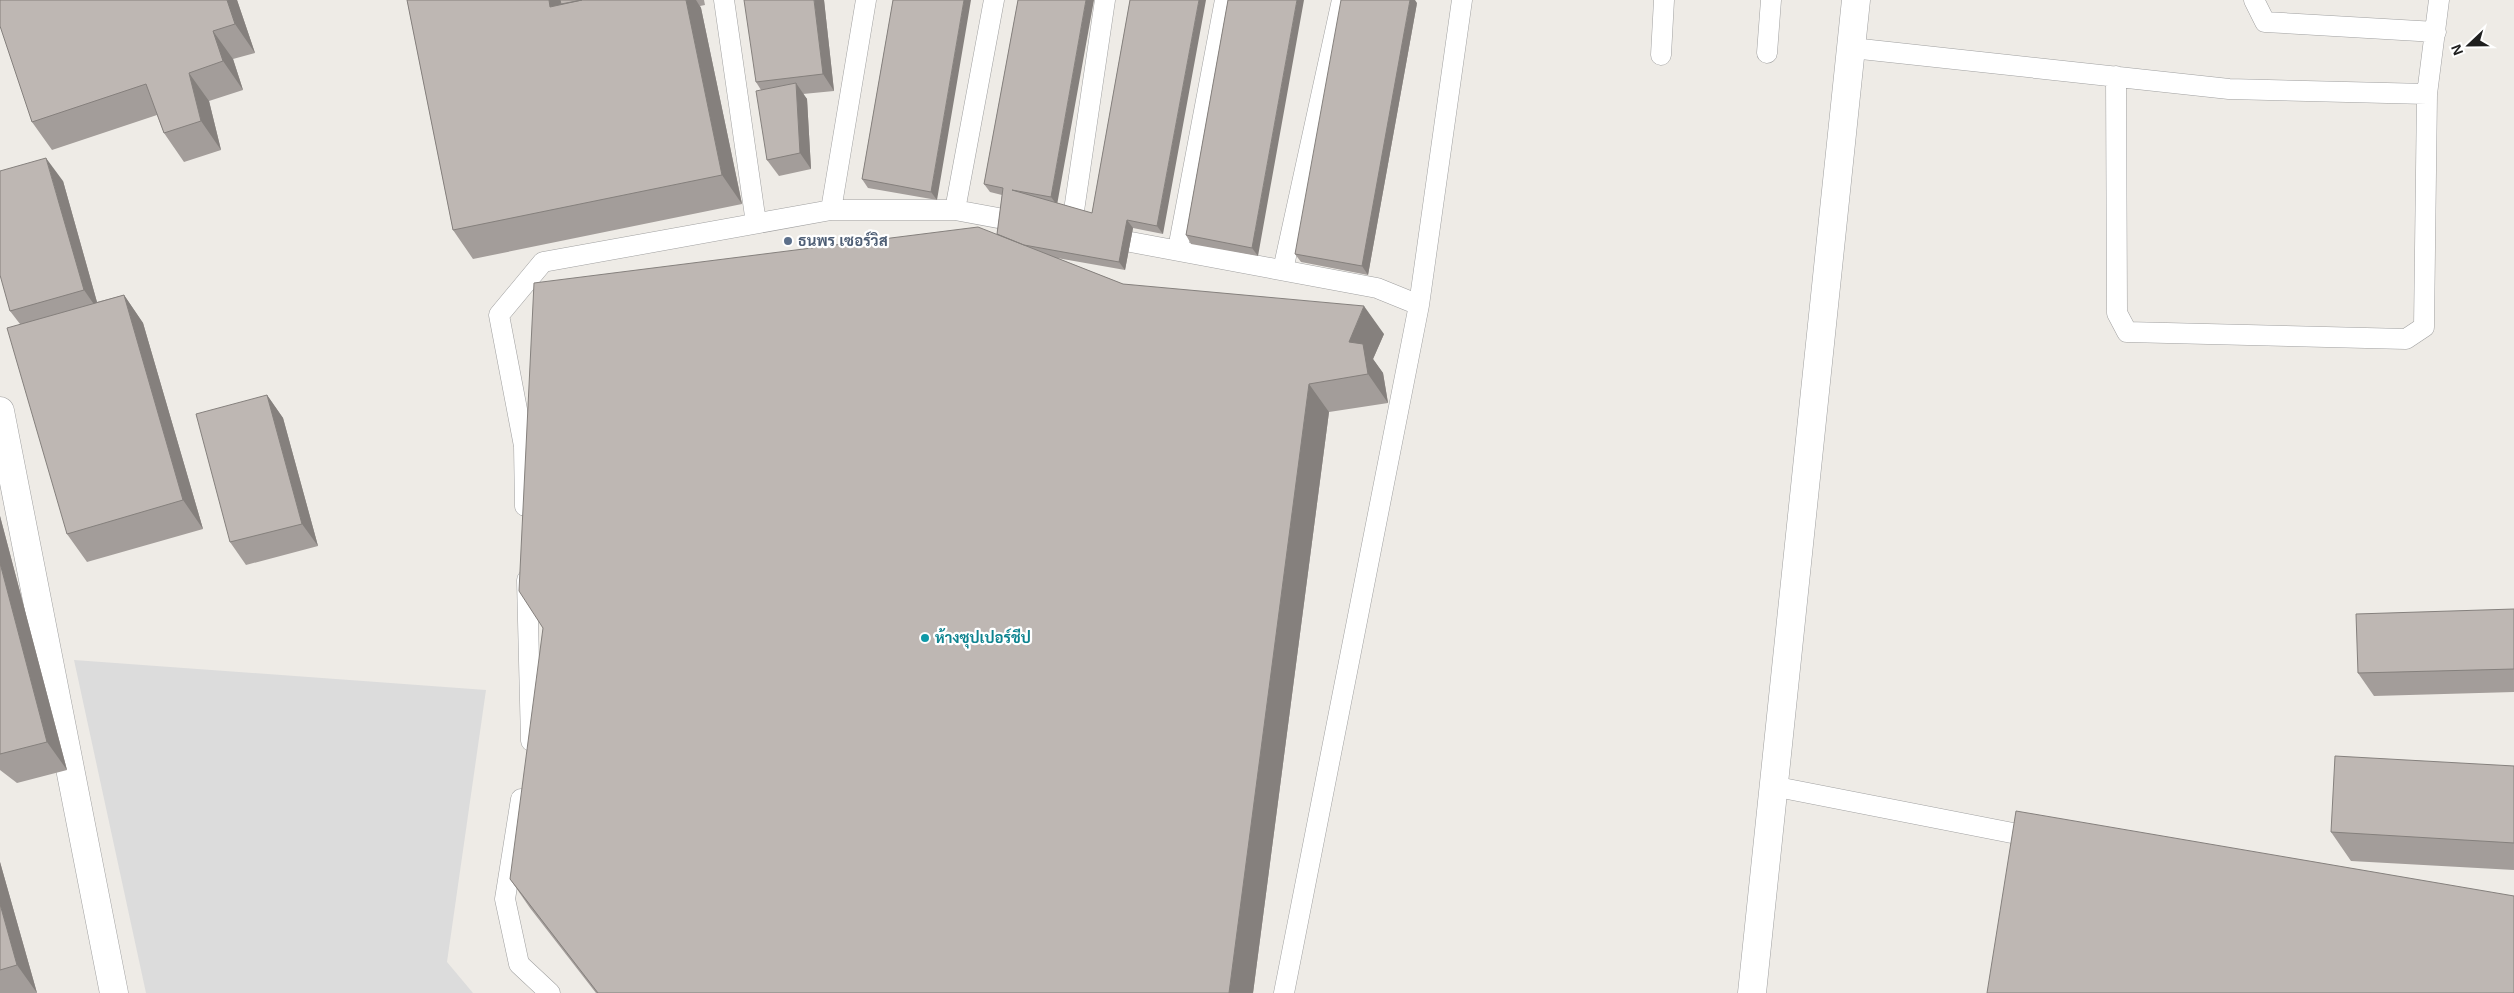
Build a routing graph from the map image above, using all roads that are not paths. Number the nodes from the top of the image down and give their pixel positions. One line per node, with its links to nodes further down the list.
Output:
1 (724, 0): 21 (lane)
2 (866, 0): 19 (lane)
3 (994, 0): 20 (lane)
4 (1105, 0): 22 (lane)
5 (1225, 0): 23 (lane)
6 (1342, 0): 24 (lane)
7 (1462, 0): 25 (lane)
8 (1664, 0): 16 (lane)
9 (1770, 0): 15 (lane)
10 (1856, 0): 14 (street)
11 (2254, 0): 13 (lane)
12 (2439, 0): 13 (lane)
13 (2436, 32): 18 (lane)
14 (1852, 48): 17 (lane); 29 (street)
15 (1767, 53)
16 (1661, 55)
17 (2116, 76): 18 (lane); 18 (lane)
18 (2427, 94)
19 (830, 210): 20 (lane); 21 (lane)
20 (955, 210): 22 (lane)
21 (756, 224): 27 (lane)
22 (1055, 228): 23 (lane)
23 (1178, 249): 24 (lane)
24 (1283, 270): 25 (lane)
25 (1419, 305): 33 (lane)
26 (0, 411): 31 (street)
27 (526, 525)
28 (527, 565): 32 (lane)
29 (1772, 786): 30 (lane); 34 (street)
30 (2059, 841)
31 (114, 993)
32 (550, 993)
33 (1284, 993)
34 (1752, 993)

